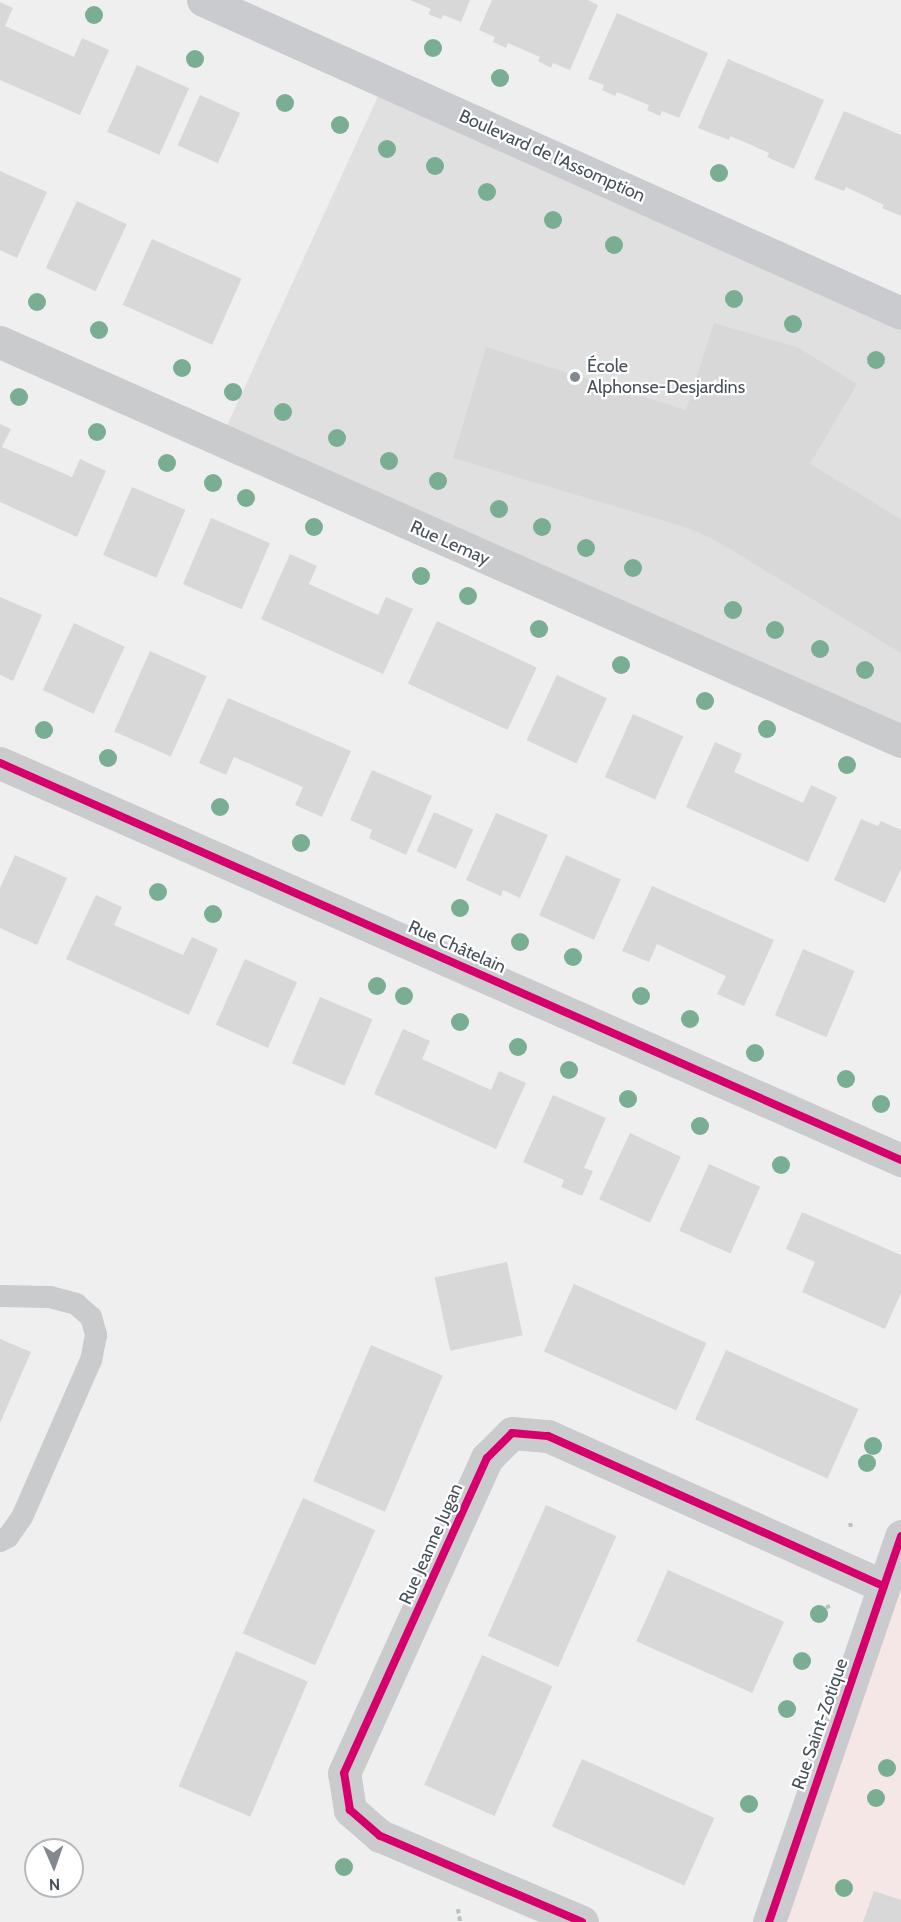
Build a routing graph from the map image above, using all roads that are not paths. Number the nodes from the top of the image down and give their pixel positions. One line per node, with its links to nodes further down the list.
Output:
1 (202, 0): 2 (street, Boulevard de l'Assomption)
2 (901, 314)
3 (0, 342): 4 (street, Rue Lemay)
4 (901, 741)
5 (0, 763): 6 (street, Rue Châtelain)
6 (901, 1160)
7 (0, 1296): 8 (lane)
8 (0, 1541)
9 (900, 1541): 10 (street, Rue Saint-Zotique)
10 (883, 1586): 11 (street, Rue Jeanne Jugan); 12 (street, Rue Saint-Zotique)
11 (582, 1922)
12 (769, 1922)

